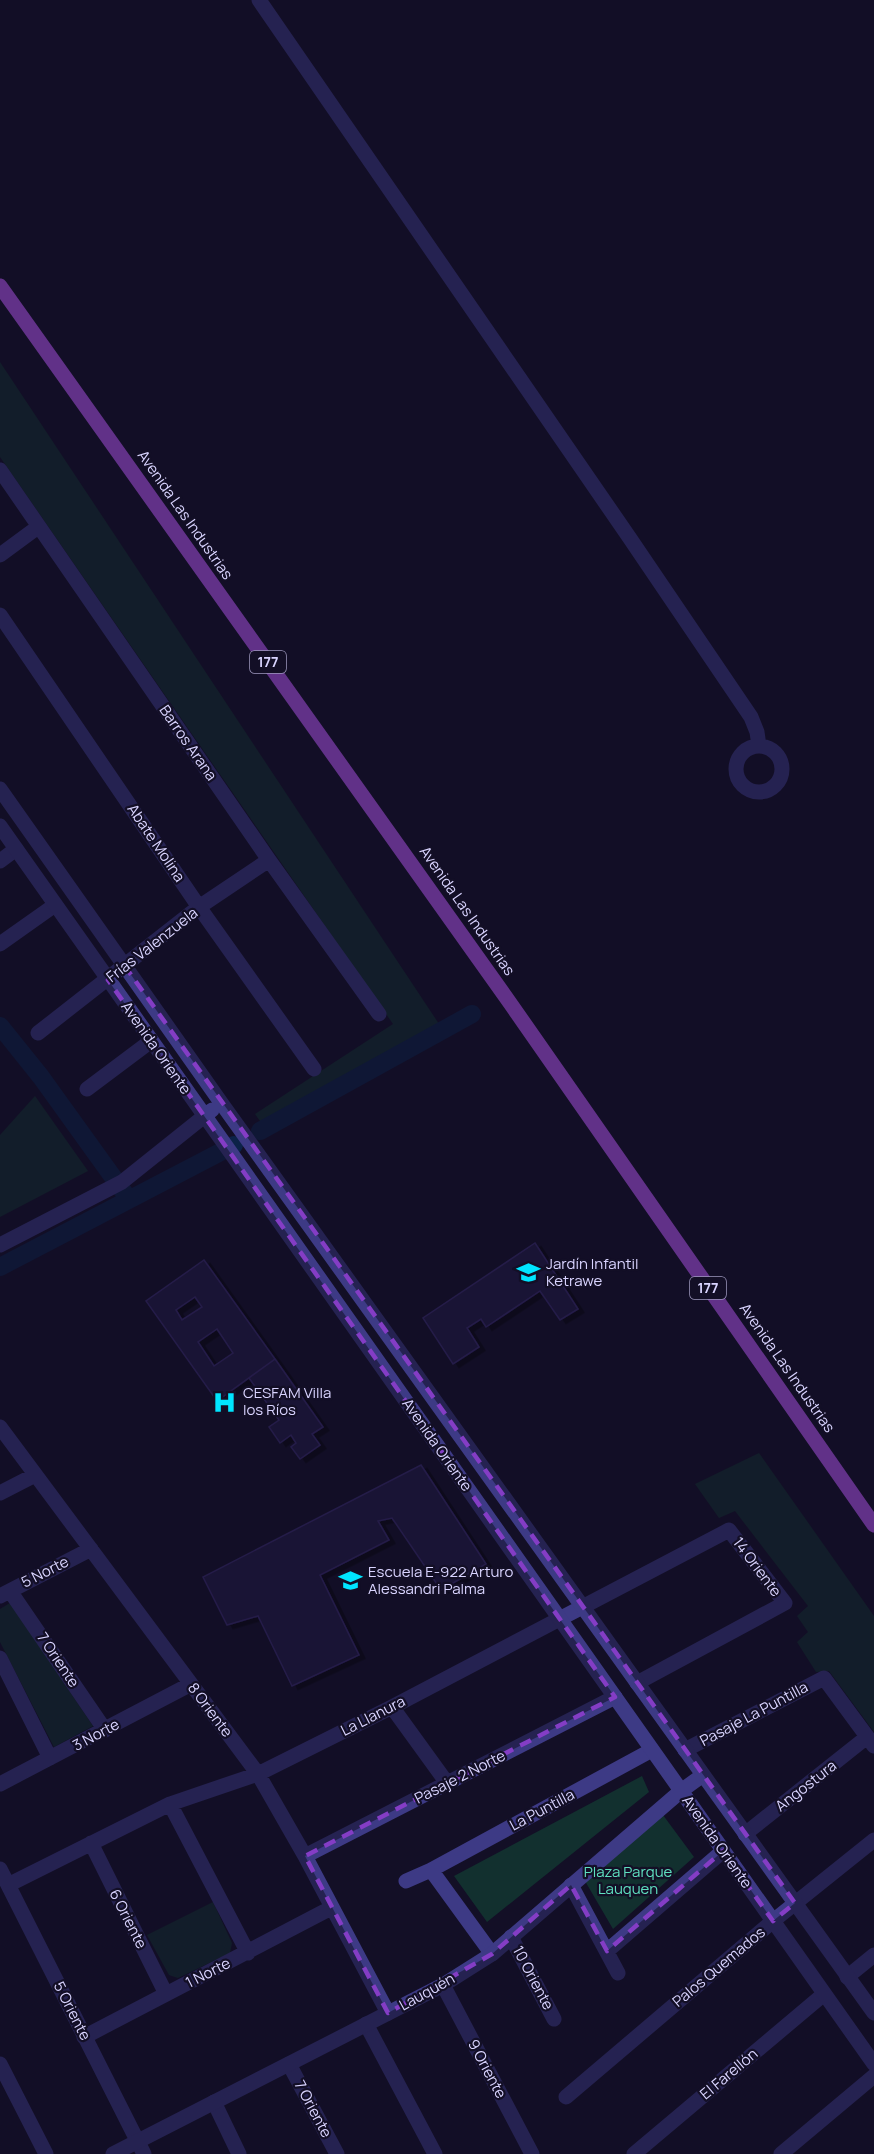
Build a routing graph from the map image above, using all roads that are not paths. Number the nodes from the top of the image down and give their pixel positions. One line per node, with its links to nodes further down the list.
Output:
1 (259, 0): 9 (street)
2 (0, 279): 4 (main road, Avenida Las Industrias / 177)
3 (0, 286): 4 (main road, Avenida Las Industrias / 177)
4 (26, 321): 31 (main road, Avenida Las Industrias / 177)
5 (0, 470): 6 (street, Barros Arana)
6 (38, 527): 7 (street); 13 (street, Barros Arana)
7 (0, 555)
8 (0, 615): 16 (street, Abate Molina)
9 (759, 746)
10 (0, 789): 18 (street, Avenida Oriente)
11 (0, 826): 12 (street, Avenida Oriente)
12 (16, 849): 14 (street); 15 (street, Avenida Oriente)
13 (269, 860): 16 (street, Frías Valenzuela); 20 (street, Barros Arana)
14 (0, 861)
15 (55, 905): 17 (street); 19 (street, Avenida Oriente)
16 (199, 907): 18 (street, Frías Valenzuela); 23 (street, Abate Molina)
17 (0, 944)
18 (124, 965): 19 (street, Frías Valenzuela); 25 (street, Avenida Oriente)
19 (108, 980): 21 (street, Frías Valenzuela); 22 (street, Avenida Oriente)
20 (379, 1014)
21 (38, 1033)
22 (151, 1041): 24 (street); 26 (street, Avenida Oriente)
23 (314, 1069)
24 (87, 1089)
25 (222, 1104): 26 (street); 35 (street, Avenida Oriente)
26 (204, 1116): 27 (street); 36 (street, Avenida Oriente)
27 (0, 1245)
28 (0, 1427): 29 (street, 8 Oriente)
29 (36, 1475): 30 (street); 33 (street, 8 Oriente)
30 (0, 1493)
31 (874, 1525)
32 (729, 1530): 35 (street, La Llanura); 38 (street, 14 Oriente)
33 (91, 1549): 34 (street, 5 Norte); 39 (street, 8 Oriente)
34 (5, 1593): 42 (street, 7 Oriente)
35 (582, 1606): 36 (street, La Llanura); 38 (street, Avenida Oriente)
36 (559, 1618): 40 (street, Avenida Oriente); 41 (street, La Llanura)
37 (0, 1658): 46 (street)
38 (637, 1683): 45 (street, Avenida Oriente)
39 (191, 1684): 42 (street, 3 Norte); 47 (street, 8 Oriente)
40 (615, 1697): 44 (street, Avenida Oriente); 49 (street, Pasaje 2 Norte)
41 (392, 1707): 47 (street, La Llanura); 49 (street)
42 (105, 1730): 46 (street, 3 Norte)
43 (871, 1742): 45 (street, Pasaje La Puntilla); 53 (street, Angostura)
44 (652, 1750): 51 (street, Avenida Oriente); 59 (street, La Puntilla)
45 (685, 1750): 48 (street, Avenida Oriente)
46 (50, 1758): 50 (street, 3 Norte)
47 (258, 1774): 52 (street, La Llanura); 57 (street, 8 Oriente)
48 (703, 1775): 51 (street, Lauquén); 53 (street, Avenida Oriente)
49 (447, 1783): 57 (street, Pasaje 2 Norte)
50 (0, 1784)
51 (681, 1791): 56 (street, Avenida Oriente); 61 (street, Lauquén)
52 (170, 1804): 55 (street, La Llanura); 68 (street)
53 (745, 1834): 63 (street, Avenida Oriente)
54 (874, 1840): 63 (street, Palos Quemados)
55 (91, 1843): 62 (street, La Llanura); 74 (street, 6 Oriente)
56 (723, 1851): 65 (street, Avenida Oriente); 67 (street)
57 (304, 1856): 64 (street, 8 Oriente)
58 (0, 1869): 62 (street, 5 Oriente)
59 (431, 1870): 60 (street, La Puntilla); 69 (street)
60 (406, 1881)
61 (572, 1885): 66 (street, Lauquén); 67 (street)
62 (7, 1893): 80 (street, 5 Oriente)
63 (795, 1903): 65 (street, Palos Quemados); 72 (street, Avenida Oriente)
64 (331, 1908): 68 (street, 1 Norte); 76 (street, 8 Oriente)
65 (773, 1921): 75 (street, Avenida Oriente); 85 (street, Palos Quemados)
66 (511, 1937): 69 (street, Lauquén); 78 (street, 10 Oriente)
67 (607, 1951): 71 (street)
68 (248, 1953): 74 (street, 1 Norte)
69 (492, 1954): 73 (street, Lauquén)
70 (874, 1955): 72 (street)
71 (618, 1973)
72 (848, 1977): 77 (street, Avenida Oriente)
73 (442, 1985): 76 (street, Lauquén); 93 (street, 9 Oriente)
74 (166, 1994): 80 (street, 1 Norte)
75 (824, 1994): 83 (street, Avenida Oriente); 94 (street, El Farellón)
76 (388, 2013): 79 (street, Lauquén)
77 (874, 2013)
78 (554, 2019)
79 (366, 2024): 82 (street, Lauquén); 92 (street)
80 (84, 2037): 87 (street, 5 Oriente)
81 (0, 2064): 88 (street)
82 (289, 2064): 86 (street, Lauquén); 91 (street, 7 Oriente)
83 (874, 2064)
84 (874, 2076): 95 (street)
85 (566, 2097)
86 (213, 2102): 87 (street, Lauquén); 90 (street)
87 (141, 2148): 89 (street, Lauquén)
88 (46, 2154)
89 (113, 2154)
90 (239, 2154)
91 (337, 2154)
92 (435, 2154)
93 (532, 2154)
94 (634, 2154)
95 (781, 2154)

